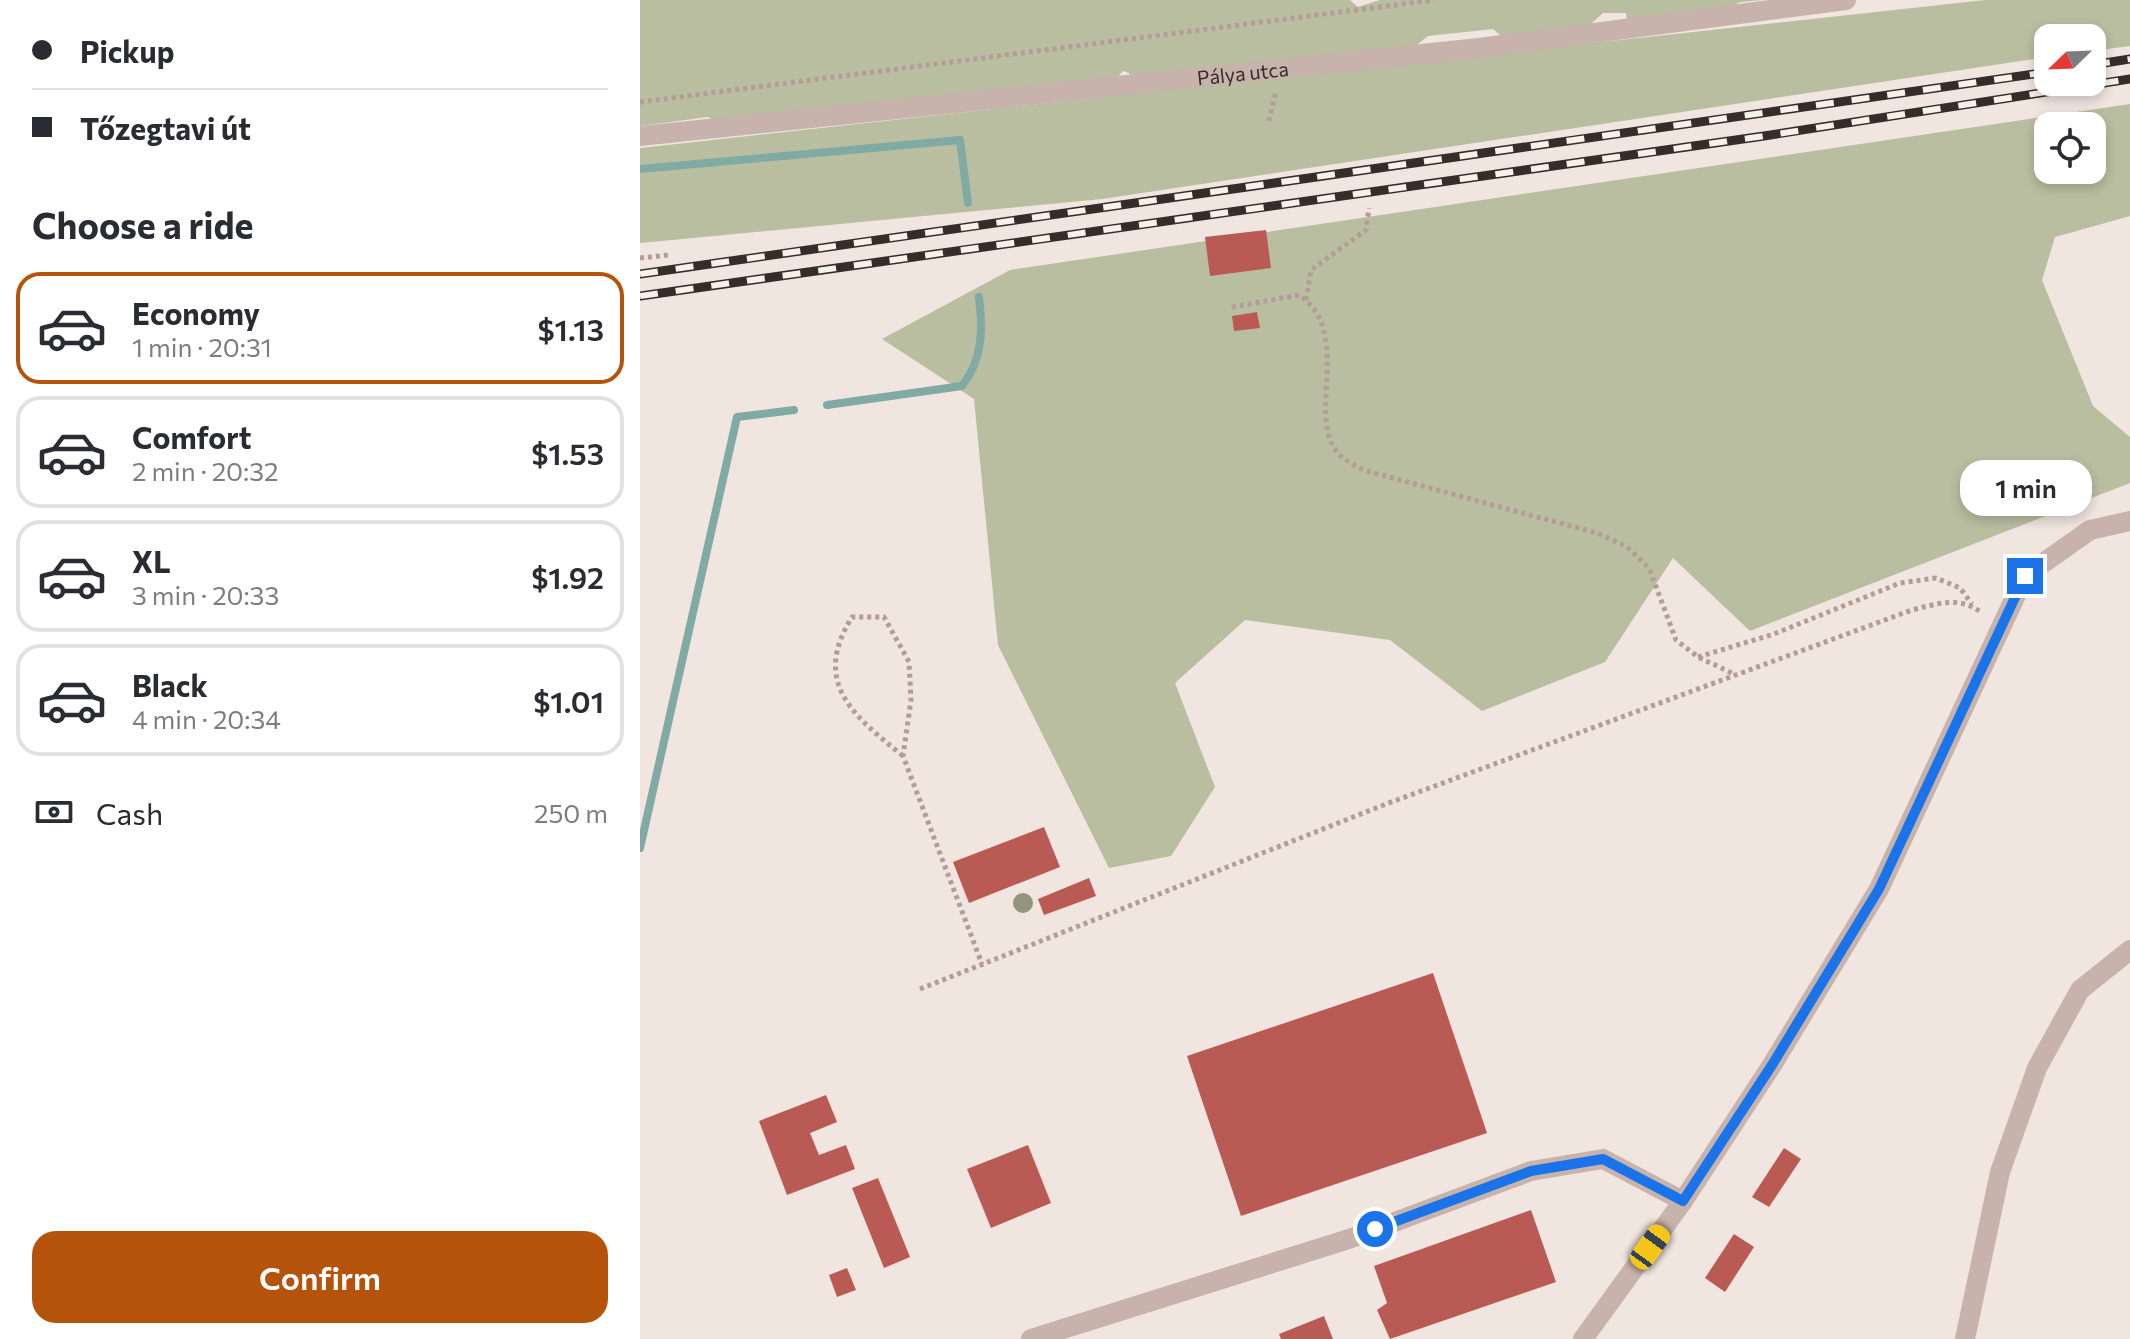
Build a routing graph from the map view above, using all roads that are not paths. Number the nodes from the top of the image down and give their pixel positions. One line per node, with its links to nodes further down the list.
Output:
1 (1846, 0): 2 (street, Pálya utca)
2 (640, 136)
3 (2130, 521): 5 (street)
4 (2130, 950): 8 (street)
5 (1683, 1201): 6 (street); 7 (street)
6 (1031, 1339)
7 (1583, 1339)
8 (1965, 1339)

